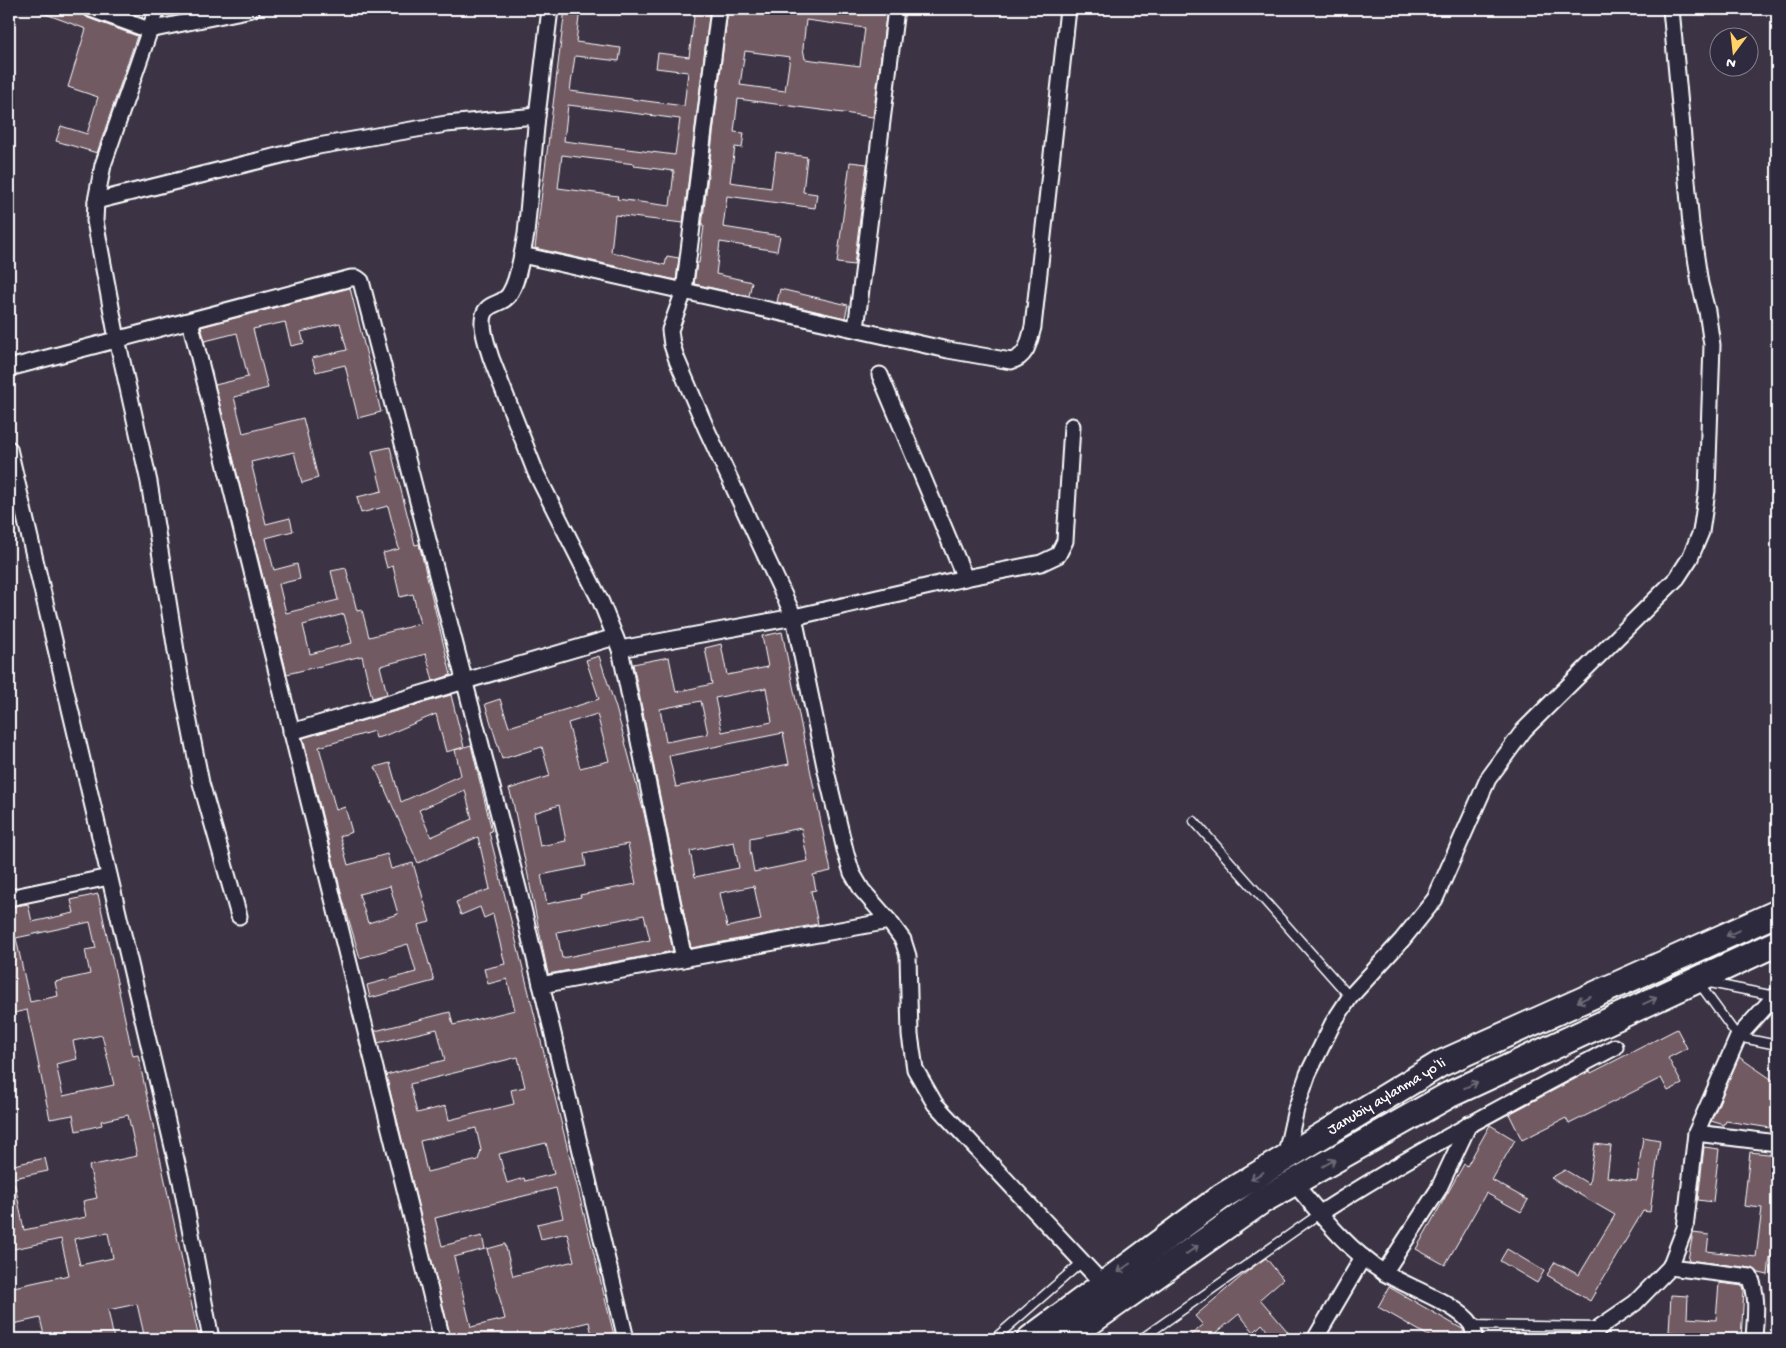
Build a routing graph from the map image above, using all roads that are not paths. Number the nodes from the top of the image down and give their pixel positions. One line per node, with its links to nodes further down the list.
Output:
1 (91, 9): 9 (street)
2 (157, 9): 9 (street)
3 (252, 9): 9 (street)
4 (550, 9): 10 (street)
5 (720, 9): 13 (street)
6 (896, 9): 15 (street)
7 (1068, 9): 15 (street)
8 (1671, 9): 38 (street)
9 (149, 30): 11 (street)
10 (537, 116): 11 (street); 12 (street)
11 (96, 201): 16 (street)
12 (522, 255): 13 (street); 24 (street)
13 (684, 291): 15 (street); 23 (street)
14 (190, 321): 16 (street); 25 (street); 26 (street)
15 (856, 329)
16 (117, 339): 17 (street); 31 (street)
17 (9, 368)
18 (880, 375): 22 (street)
19 (1072, 426): 22 (street)
20 (9, 449): 21 (street)
21 (13, 486): 28 (street)
22 (965, 578): 23 (street)
23 (794, 617): 24 (street); 32 (street)
24 (618, 643): 25 (street); 34 (street)
25 (465, 682): 26 (street); 36 (street)
26 (291, 732): 57 (street)
27 (1194, 821): 38 (lane)
28 (109, 877): 29 (street); 56 (street)
29 (9, 898)
30 (1777, 913): 45 (highway, Janubiy aylanma yoʻli, one-way to 45)
31 (239, 916)
32 (889, 921): 34 (street); 49 (street)
33 (1777, 943): 35 (highway, Janubiy aylanma yoʻli)
34 (684, 959): 36 (street)
35 (1696, 980): 37 (lane); 39 (lane); 46 (highway, Janubiy aylanma yoʻli, one-way to 35)
36 (541, 985): 58 (street)
37 (1776, 996): 39 (street)
38 (1350, 997): 45 (street)
39 (1738, 1038): 40 (lane); 43 (street)
40 (1777, 1045)
41 (1615, 1047): 42 (street)
42 (1469, 1124): 47 (street); 51 (street)
43 (1696, 1133): 44 (street); 50 (street)
44 (1777, 1143)
45 (1285, 1158): 52 (highway, Janubiy aylanma yoʻli, one-way to 52)
46 (1294, 1183): 47 (street); 55 (highway, Janubiy aylanma yoʻli, one-way to 46)
47 (1319, 1214): 48 (street); 61 (lane)
48 (1362, 1258): 51 (street); 62 (street)
49 (1082, 1262): 52 (street); 59 (lane)
50 (1670, 1267): 53 (street); 64 (street)
51 (1384, 1273): 54 (street)
52 (1103, 1284): 60 (highway, Janubiy aylanma yoʻli)
53 (1600, 1327): 54 (lane); 63 (street)
54 (1473, 1332)
55 (1075, 1337)
56 (211, 1339)
57 (442, 1339)
58 (626, 1339)
59 (994, 1339)
60 (1030, 1339)
61 (1141, 1339)
62 (1315, 1339)
63 (1590, 1339)
64 (1754, 1339)

